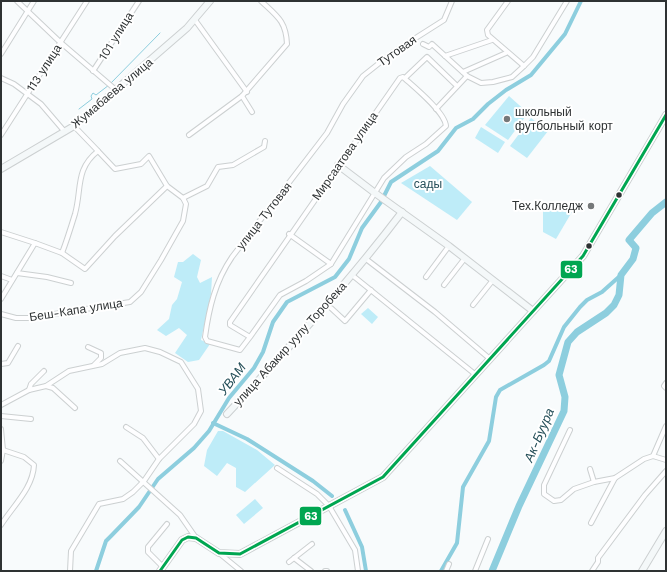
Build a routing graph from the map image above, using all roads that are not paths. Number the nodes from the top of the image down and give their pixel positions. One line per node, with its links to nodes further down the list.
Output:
1 (17, 1): 10 (street)
2 (34, 1): 10 (street)
3 (87, 1): 13 (street, 113 улица)
4 (139, 1): 19 (street, 101 улица)
5 (210, 1): 11 (street, Жумабаева улица)
6 (261, 1): 26 (street)
7 (452, 1): 29 (street, Тутовая)
8 (508, 1): 12 (street)
9 (567, 1): 18 (street)
10 (27, 12): 13 (street); 16 (street)
11 (195, 20): 24 (street, Жумабаева улица); 26 (street)
12 (492, 40): 15 (street); 17 (street)
13 (60, 42): 19 (street); 27 (street, 113 улица)
14 (423, 44): 17 (street)
15 (506, 53): 18 (street); 20 (street)
16 (1, 54)
17 (445, 56): 20 (street)
18 (524, 66): 21 (street)
19 (93, 72): 24 (street)
20 (463, 72): 21 (street)
21 (467, 76): 25 (street)
22 (1, 78): 27 (street)
23 (405, 78): 25 (street); 30 (street, улица Абакир уулу Торобека); 39 (street, Мирсаатова улица)
24 (112, 86): 33 (street, Жумабаева улица)
25 (458, 86): 30 (street)
26 (247, 92): 28 (street)
27 (27, 95): 34 (street); 35 (street, 113 улица)
28 (242, 96): 31 (street); 36 (street)
29 (343, 104): 67 (street, улица Тутовая)
30 (436, 109): 42 (street, улица Абакир уулу Торобека)
31 (252, 112)
32 (666, 115): 65 (street)
33 (74, 126): 34 (street, Жумабаева улица); 38 (street)
34 (63, 130): 40 (street, Жумабаева улица)
35 (1, 135)
36 (189, 135)
37 (265, 141): 43 (street)
38 (98, 151): 41 (street); 49 (street)
39 (338, 165): 42 (street); 46 (street, Мирсаатова улица)
40 (1, 169)
41 (167, 186): 43 (street); 49 (street)
42 (376, 194): 44 (street); 52 (street, улица Абакир уулу Торобека)
43 (183, 198): 66 (street, Беш-Капа улица)
44 (402, 212): 48 (street); 51 (street, улица Абакир уулу Торобека)
45 (1, 232): 47 (street)
46 (289, 234): 52 (street); 67 (street, Мирсаатова улица)
47 (35, 243): 49 (street); 53 (street)
48 (449, 246): 50 (street); 56 (street)
49 (62, 253)
50 (465, 258): 58 (street); 60 (street)
51 (366, 259): 54 (street, улица Абакир уулу Торобека); 70 (street)
52 (331, 264): 67 (street, улица Абакир уулу Торобека)
53 (17, 273): 57 (street); 59 (street)
54 (352, 275): 61 (street, улица Абакир уулу Торобека); 81 (street, улица Абакир уулу Торобека)
55 (1, 276): 57 (street)
56 (426, 277)
57 (12, 280): 62 (street)
58 (493, 280): 63 (street); 65 (street)
59 (71, 283)
60 (444, 285)
61 (371, 290): 64 (street, улица Абакир уулу Торобека); 74 (street, улица Абакир уулу Торобека)
62 (1, 299)
63 (473, 305)
64 (331, 308)
65 (533, 311): 70 (street)
66 (1, 314)
67 (250, 337)
68 (18, 346): 71 (street)
69 (88, 347): 72 (street)
70 (490, 359): 74 (street)
71 (1, 364)
72 (90, 367): 76 (street); 90 (street)
73 (44, 371): 78 (street)
74 (476, 375): 100 (street)
75 (666, 382): 77 (street)
76 (46, 386): 78 (street); 80 (street)
77 (666, 388)
78 (29, 390): 79 (street)
79 (1, 405)
80 (75, 408)
81 (227, 414)
82 (1, 416): 83 (street)
83 (31, 419)
84 (666, 426): 89 (street)
85 (126, 427): 90 (street)
86 (1, 429): 88 (street)
87 (570, 430): 99 (street)
88 (3, 450): 92 (street); 103 (street)
89 (652, 456): 91 (street); 97 (street)
90 (158, 459): 98 (street)
91 (666, 460)
92 (1, 461)
93 (120, 461): 98 (street)
94 (277, 468): 100 (street)
95 (590, 469): 99 (street)
96 (666, 471): 120 (street)
97 (615, 478): 99 (street); 101 (street)
98 (145, 482): 105 (street); 114 (street)
99 (594, 482)
100 (330, 505): 109 (street); 117 (street)
101 (591, 523)
102 (167, 524): 113 (street)
103 (1, 525)
104 (666, 531): 107 (street)
105 (196, 538): 109 (street); 113 (street)
106 (488, 539): 119 (street)
107 (663, 542): 121 (street)
108 (312, 544): 110 (street)
109 (219, 553): 115 (street)
110 (294, 558): 111 (street); 116 (street)
111 (289, 562)
112 (450, 564): 118 (street)
113 (161, 569)
114 (70, 571)
115 (241, 571)
116 (311, 571)
117 (358, 571)
118 (446, 571)
119 (475, 571)
120 (592, 571)
121 (642, 571)

